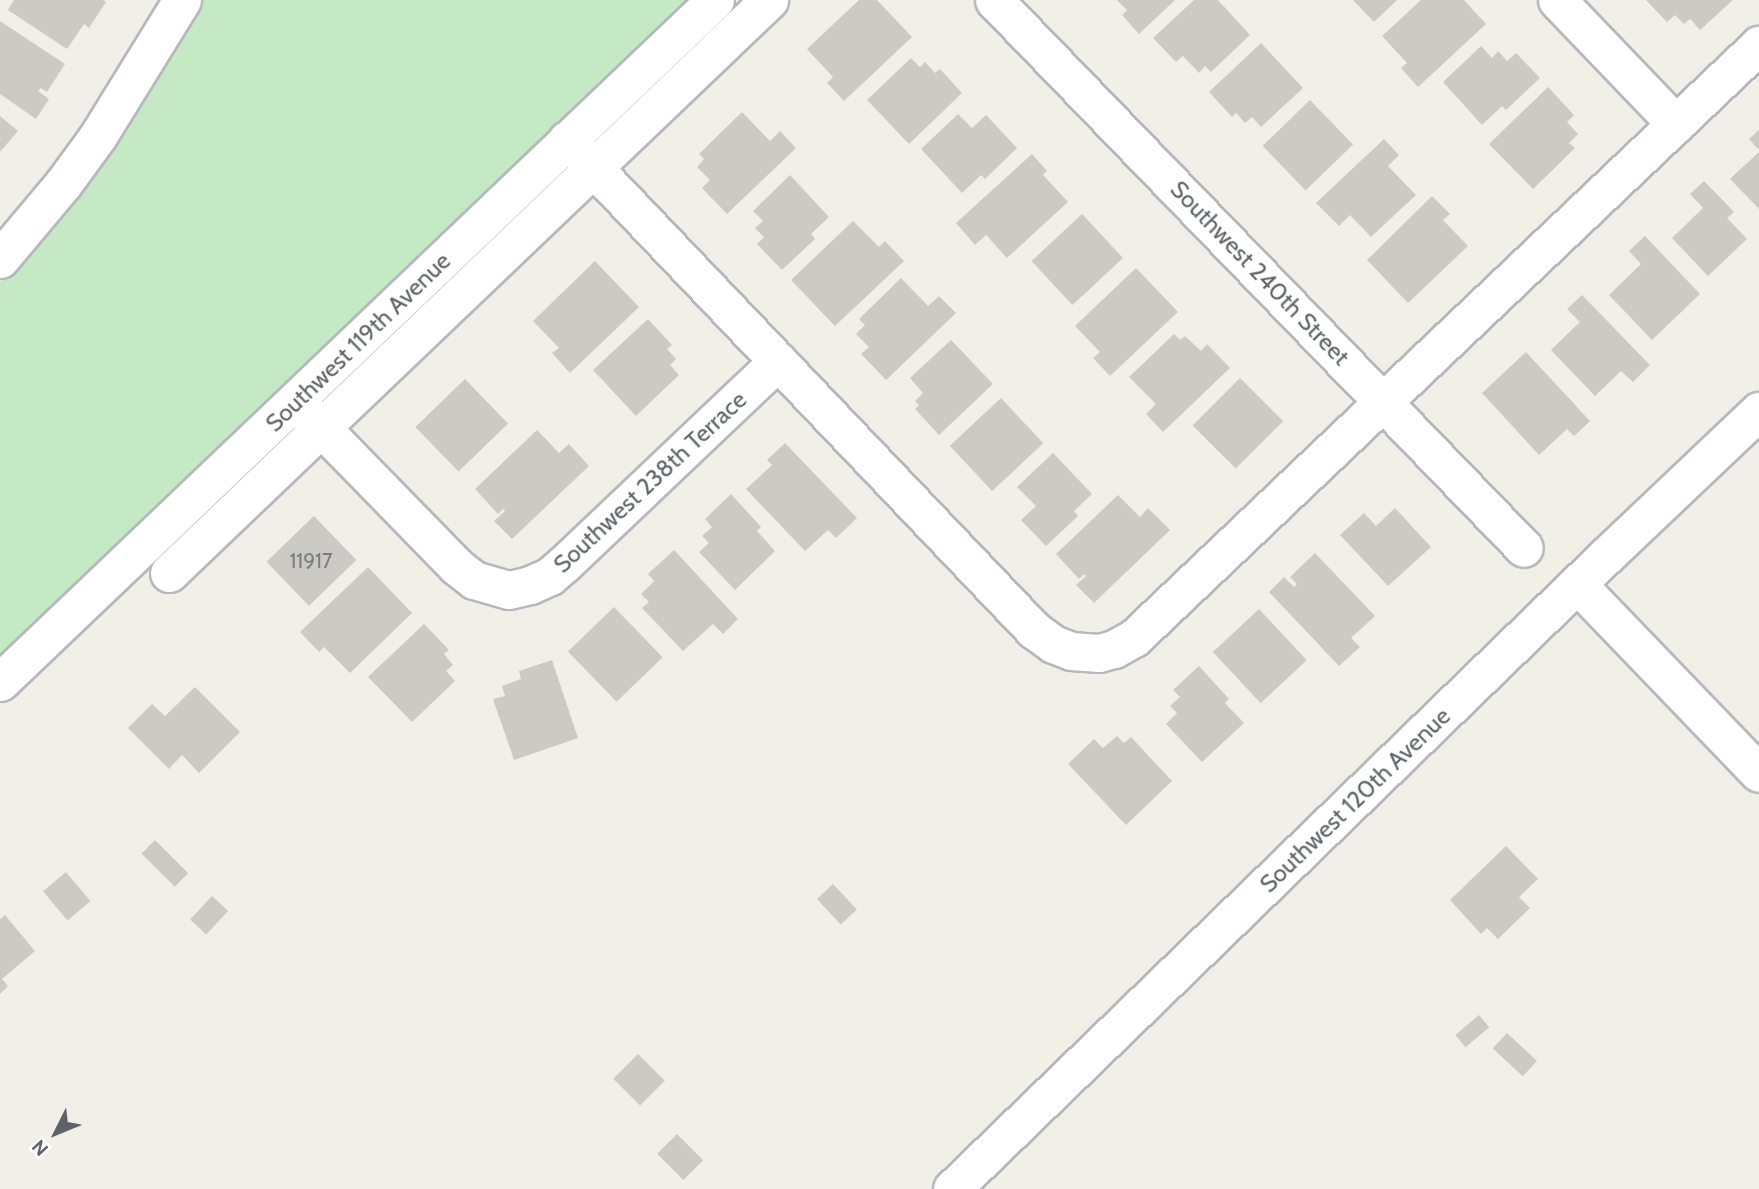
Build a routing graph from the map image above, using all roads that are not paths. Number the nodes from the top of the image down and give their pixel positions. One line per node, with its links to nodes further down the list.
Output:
1 (182, 0): 10 (street)
2 (715, 0): 8 (street, Southwest 119th Avenue)
3 (769, 0): 9 (street, Southwest 119th Avenue)
4 (994, 0): 12 (street, Southwest 240th Street)
5 (1556, 0): 7 (street)
6 (1759, 46): 7 (street)
7 (1676, 124): 12 (street)
8 (567, 140): 9 (street); 13 (street, Southwest 119th Avenue)
9 (593, 167): 11 (street); 15 (street, Southwest 119th Avenue)
10 (0, 259)
11 (778, 361): 12 (street); 15 (street, Southwest 238th Terrace)
12 (1384, 400): 16 (street, Southwest 240th Street)
13 (296, 401): 15 (street, Southwest 238th Terrace); 19 (street, Southwest 119th Avenue)
14 (1759, 411): 18 (street, Southwest 120th Avenue)
15 (321, 427): 17 (street, Southwest 119th Avenue)
16 (1524, 548)
17 (169, 573)
18 (1577, 584): 20 (street); 21 (street, Southwest 120th Avenue)
19 (0, 682)
20 (1759, 772)
21 (952, 1189)

